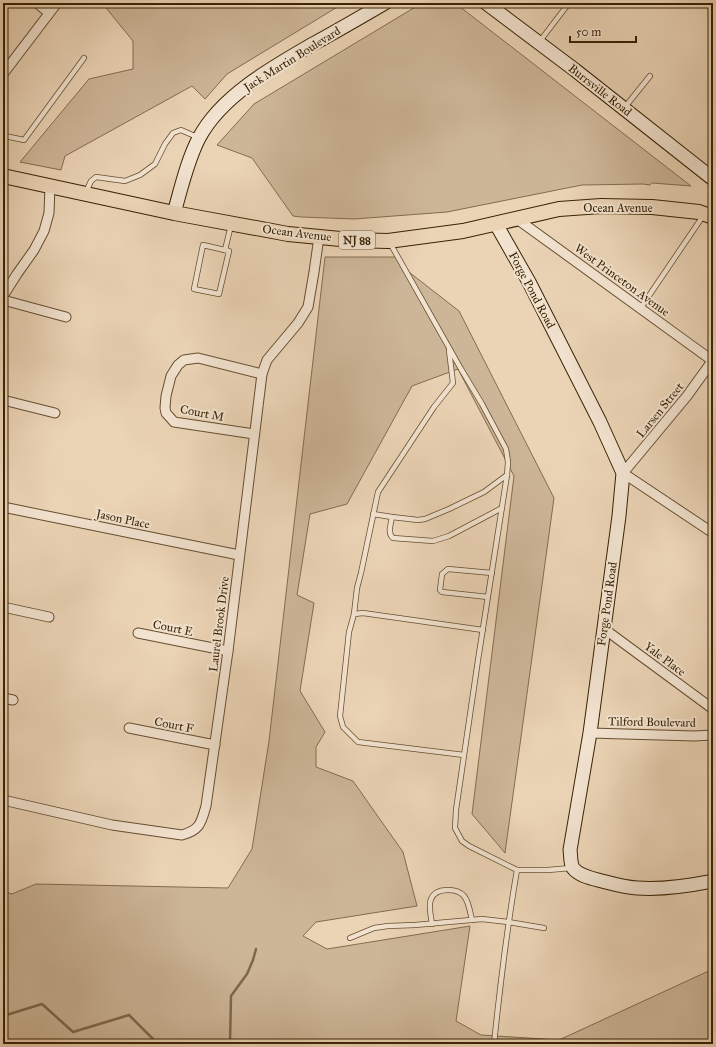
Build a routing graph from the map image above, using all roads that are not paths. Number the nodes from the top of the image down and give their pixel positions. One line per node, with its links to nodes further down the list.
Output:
1 (37, 3): 6 (street)
2 (57, 3): 6 (street)
3 (385, 3): 13 (street, Jack Martin Boulevard)
4 (486, 3): 7 (street, Burrsville Road)
5 (569, 3): 7 (lane)
6 (50, 13): 9 (street)
7 (539, 42): 11 (street, Burrsville Road)
8 (84, 58): 12 (lane)
9 (3, 74)
10 (650, 76): 11 (lane)
11 (624, 108): 15 (street, Burrsville Road)
12 (3, 138)
13 (199, 138): 17 (lane); 18 (street, Jack Martin Boulevard)
14 (3, 176): 16 (main road, Ocean Avenue / NJ 88)
15 (713, 179)
16 (50, 186): 17 (main road, Ocean Avenue / NJ 88); 26 (street)
17 (85, 194): 18 (main road, Ocean Avenue / NJ 88)
18 (174, 213): 21 (main road, Ocean Avenue / NJ 88)
19 (709, 215): 20 (main road, Ocean Avenue / NJ 88); 28 (lane)
20 (517, 219): 22 (main road, Ocean Avenue / NJ 88); 28 (street, West Princeton Avenue)
21 (231, 224): 23 (main road, Ocean Avenue / NJ 88); 25 (lane)
22 (496, 224): 24 (main road, Ocean Avenue / NJ 88); 36 (street, Forge Pond Road)
23 (319, 237): 24 (main road, Ocean Avenue / NJ 88); 32 (street, Laurel Brook Drive)
24 (388, 241): 30 (lane)
25 (225, 250): 25 (lane)
26 (3, 296)
27 (3, 300): 29 (street)
28 (640, 308): 31 (street, West Princeton Avenue)
29 (66, 317)
30 (449, 348): 37 (lane); 40 (lane)
31 (713, 361): 36 (street, Larsen Street)
32 (262, 374): 35 (street, Laurel Brook Drive); 35 (street, Court M)
33 (3, 400): 34 (street)
34 (55, 412)
35 (254, 434): 43 (street, Laurel Brook Drive)
36 (623, 473): 42 (street); 49 (street, Forge Pond Road)
37 (507, 475): 39 (lane); 41 (lane)
38 (3, 507): 43 (street, Jason Place)
39 (502, 508): 41 (lane); 44 (lane)
40 (373, 514): 41 (lane); 47 (lane)
41 (392, 517)
42 (713, 533)
43 (239, 556): 52 (street, Laurel Brook Drive)
44 (492, 573): 45 (lane); 45 (lane)
45 (488, 597): 50 (lane)
46 (3, 607): 48 (street)
47 (354, 614): 50 (lane); 60 (lane)
48 (48, 617)
49 (603, 628): 55 (street, Yale Place); 57 (street, Forge Pond Road)
50 (482, 630): 60 (lane)
51 (138, 633): 52 (street, Court E)
52 (228, 651): 59 (street, Laurel Brook Drive)
53 (3, 698): 54 (street)
54 (13, 700)
55 (713, 709)
56 (129, 728): 59 (street, Court F)
57 (590, 733): 58 (street, Tilford Boulevard); 62 (street, Forge Pond Road)
58 (713, 735)
59 (215, 745): 61 (street, Laurel Brook Drive)
60 (464, 755): 63 (lane)
61 (3, 800)
62 (573, 868): 63 (lane); 64 (street)
63 (517, 870): 66 (lane)
64 (713, 881)
65 (472, 920): 66 (lane); 67 (lane); 67 (lane)
66 (508, 922): 68 (lane); 70 (lane)
67 (432, 924): 69 (lane)
68 (544, 928)
69 (350, 938)
70 (494, 1044)

